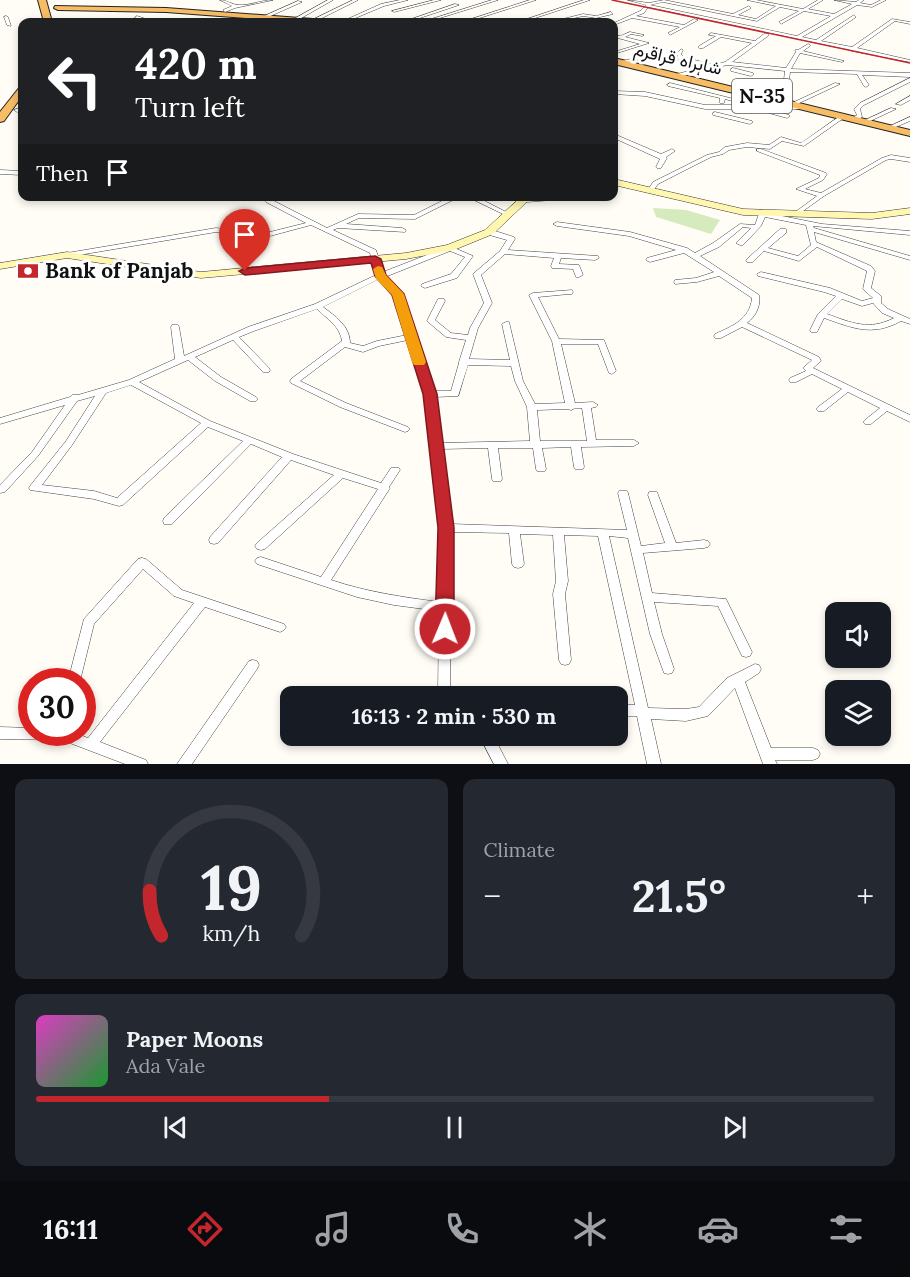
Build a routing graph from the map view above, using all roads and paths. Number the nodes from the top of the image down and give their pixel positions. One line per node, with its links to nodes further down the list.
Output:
1 (42, 0): 43 (highway)
2 (222, 0): 30 (street)
3 (271, 0): 30 (street)
4 (331, 0): 45 (street)
5 (356, 0): 46 (street)
6 (377, 0): 23 (street)
7 (406, 0): 23 (street)
8 (439, 0): 33 (street)
9 (476, 0): 49 (street)
10 (496, 0): 50 (street)
11 (534, 0): 51 (street)
12 (588, 0): 52 (street)
13 (630, 0): 24 (street)
14 (749, 0): 26 (street)
15 (821, 0): 31 (street)
16 (836, 0): 22 (street)
17 (861, 0): 22 (street)
18 (882, 0): 22 (street)
19 (664, 1): 24 (street); 25 (street)
20 (300, 2): 41 (street)
21 (699, 3): 25 (street)
22 (856, 3): 38 (street)
23 (383, 5): 33 (street); 47 (street)
24 (648, 5): 42 (street); 68 (street)
25 (692, 6): 37 (street)
26 (779, 6): 31 (street); 37 (street)
27 (749, 7): 37 (street)
28 (61, 8): 29 (highway); 29 (highway); 29 (highway)
29 (112, 8): 41 (highway)
30 (236, 8): 32 (street)
31 (803, 10): 38 (street); 59 (street)
32 (225, 11)
33 (394, 11): 48 (street)
34 (652, 11): 55 (street)
35 (612, 13): 54 (street)
36 (904, 13): 56 (street)
37 (734, 15)
38 (836, 16): 68 (street)
39 (854, 16): 70 (street)
40 (6, 17): 60 (street)
41 (264, 17): 44 (highway)
42 (633, 17): 58 (street); 61 (street)
43 (47, 18)
44 (272, 18)
45 (291, 18)
46 (318, 18)
47 (352, 18)
48 (408, 18)
49 (418, 18)
50 (437, 18)
51 (477, 18)
52 (532, 18)
53 (570, 18): 54 (street)
54 (598, 18)
55 (696, 20): 61 (street); 65 (street)
56 (894, 20): 57 (street); 74 (street)
57 (910, 22)
58 (618, 23)
59 (781, 23)
60 (9, 25)
61 (684, 26): 63 (street)
62 (711, 33): 66 (street)
63 (670, 34)
64 (642, 35): 67 (street)
65 (766, 35): 69 (street); 71 (street)
66 (721, 36): 69 (street); 72 (street)
67 (620, 38): 76 (street)
68 (797, 38): 70 (street)
69 (754, 42): 80 (street)
70 (816, 42): 74 (street)
71 (808, 45): 75 (street); 84 (street)
72 (701, 47)
73 (681, 50): 77 (street)
74 (852, 50): 79 (street)
75 (797, 51): 78 (street); 85 (street)
76 (618, 52)
77 (686, 59): 81 (street); 83 (street)
78 (842, 61)
79 (910, 61)
80 (727, 63): 83 (street); 85 (street)
81 (618, 64)
82 (618, 64): 89 (highway, شاہراہ قراقرم / N-35)
83 (717, 67): 87 (street); 89 (street)
84 (910, 68)
85 (787, 70): 86 (street); 96 (street)
86 (858, 72): 88 (street); 92 (street)
87 (751, 74)
88 (910, 75)
89 (682, 76): 95 (street); 96 (highway, شاہراہ قراقرم / N-35)
90 (910, 80): 109 (street)
91 (837, 84): 98 (street)
92 (866, 85)
93 (618, 93): 100 (street)
94 (18, 95): 107 (highway)
95 (723, 97): 100 (street); 102 (street)
96 (769, 98): 98 (highway, شاہراہ قراقرم / N-35)
97 (910, 98): 99 (street)
98 (794, 104): 101 (highway, شاہراہ قراقرم / N-35)
99 (899, 104)
100 (720, 107): 102 (street); 110 (street)
101 (807, 107): 102 (street); 106 (highway, شاہراہ قراقرم / N-35)
102 (762, 108): 105 (street)
103 (893, 109): 109 (street)
104 (18, 110): 112 (highway)
105 (787, 116)
106 (843, 116): 109 (highway, شاہراہ قراقرم / N-35); 115 (street)
107 (0, 119)
108 (910, 119): 111 (street)
109 (860, 121): 111 (highway, شاہراہ قراقرم / N-35)
110 (750, 122)
111 (889, 128): 113 (highway, شاہراہ قراقرم / N-35)
112 (0, 132)
113 (910, 133)
114 (618, 138): 117 (street)
115 (749, 145): 123 (street); 124 (street)
116 (672, 151): 117 (street)
117 (661, 157): 119 (street)
118 (910, 160): 124 (street)
119 (658, 167)
120 (0, 172): 121 (street)
121 (18, 173)
122 (618, 182): 123 (main road)
123 (651, 190): 130 (main road)
124 (822, 195): 131 (street)
125 (268, 201): 133 (street)
126 (448, 201): 137 (street)
127 (480, 201): 132 (street)
128 (525, 201): 132 (main road)
129 (910, 211): 131 (main road)
130 (762, 214): 131 (main road); 135 (street); 136 (street)
131 (796, 214)
132 (509, 215): 140 (main road)
133 (312, 223): 137 (street); 148 (street)
134 (557, 224): 146 (street)
135 (810, 226): 141 (street); 143 (street); 152 (street)
136 (756, 227): 142 (street); 149 (street)
137 (331, 228): 138 (street); 153 (street)
138 (402, 230)
139 (783, 231): 145 (street)
140 (489, 232): 144 (main road); 147 (street)
141 (910, 233)
142 (740, 243)
143 (815, 245): 145 (street); 165 (street)
144 (450, 248): 153 (main road); 160 (street); 162 (street)
145 (764, 249): 155 (street)
146 (684, 250): 149 (street); 154 (street)
147 (503, 252): 150 (street); 178 (street)
148 (67, 255): 153 (main road); 156 (main road)
149 (696, 255): 157 (street)
150 (558, 256): 151 (street); 159 (street)
151 (595, 258)
152 (910, 258)
153 (375, 259): 160 (street)
154 (650, 260)
155 (750, 260)
156 (0, 266)
157 (719, 273): 161 (street); 172 (street)
158 (761, 274): 164 (street)
159 (579, 275)
160 (380, 276): 167 (street); 177 (street)
161 (678, 282)
162 (425, 286)
163 (569, 292): 179 (street)
164 (841, 296): 165 (street); 168 (street)
165 (878, 299): 169 (street)
166 (441, 301): 178 (street)
167 (318, 306): 176 (street); 180 (street)
168 (822, 315): 169 (street); 174 (street)
169 (900, 318): 170 (street)
170 (910, 322)
171 (506, 324): 184 (street)
172 (744, 325): 175 (street); 187 (street)
173 (175, 327): 182 (street)
174 (814, 330)
175 (718, 336)
176 (234, 337): 181 (street); 185 (street)
177 (411, 337): 180 (street); 192 (street)
178 (471, 338): 183 (street)
179 (556, 341): 186 (street); 196 (street)
180 (345, 344): 203 (street)
181 (190, 357): 182 (street); 194 (street)
182 (180, 362): 189 (street)
183 (464, 362): 184 (street); 192 (street)
184 (515, 363): 195 (street)
185 (266, 370)
186 (612, 371)
187 (812, 371): 188 (street); 190 (street)
188 (793, 380)
189 (132, 382): 191 (street); 202 (street)
190 (848, 388): 197 (street); 198 (street)
191 (103, 390): 193 (street); 202 (street)
192 (430, 394): 210 (street)
193 (75, 397): 200 (street); 218 (street)
194 (253, 399)
195 (532, 407): 196 (street); 208 (street)
196 (571, 407): 206 (street)
197 (886, 407): 199 (street); 201 (street)
198 (821, 409)
199 (910, 419)
200 (0, 421)
201 (868, 422)
202 (207, 423): 204 (street)
203 (405, 429)
204 (249, 440): 211 (street); 221 (street)
205 (575, 443): 206 (street); 208 (street); 212 (street)
206 (592, 443): 207 (street)
207 (634, 443)
208 (536, 444): 209 (street); 213 (street)
209 (493, 445): 210 (street); 216 (street)
210 (437, 446): 222 (street)
211 (289, 456): 215 (street); 227 (street)
212 (579, 467)
213 (541, 469)
214 (395, 470): 217 (street)
215 (340, 475): 217 (street); 229 (street)
216 (497, 479)
217 (385, 488): 234 (street)
218 (1, 490)
219 (623, 493): 226 (street)
220 (653, 495): 230 (street)
221 (168, 521)
222 (446, 528): 223 (street); 237 (street)
223 (514, 530): 224 (street); 233 (street)
224 (558, 531): 225 (street); 240 (street)
225 (603, 532): 226 (street); 248 (street)
226 (633, 534): 231 (street)
227 (214, 540)
228 (704, 544): 230 (street)
229 (261, 546)
230 (672, 547): 231 (street)
231 (637, 550): 235 (street)
232 (261, 561): 234 (street)
233 (518, 564)
234 (324, 582): 237 (street)
235 (648, 597): 239 (street); 243 (street)
236 (202, 602): 238 (street); 242 (street); 251 (street)
237 (445, 607): 246 (street)
238 (279, 627)
239 (746, 652)
240 (565, 660)
241 (253, 665): 257 (street)
242 (77, 668)
243 (668, 669)
244 (755, 669): 245 (street)
245 (738, 680): 248 (street); 255 (street)
246 (444, 686)
247 (628, 711): 248 (street)
248 (643, 712): 259 (street)
249 (0, 733): 250 (street)
250 (18, 733)
251 (96, 739)
252 (96, 746): 256 (street)
253 (492, 746): 258 (street)
254 (814, 756): 255 (street)
255 (769, 759)
256 (141, 764)
257 (184, 764)
258 (501, 764)
259 (654, 764)

